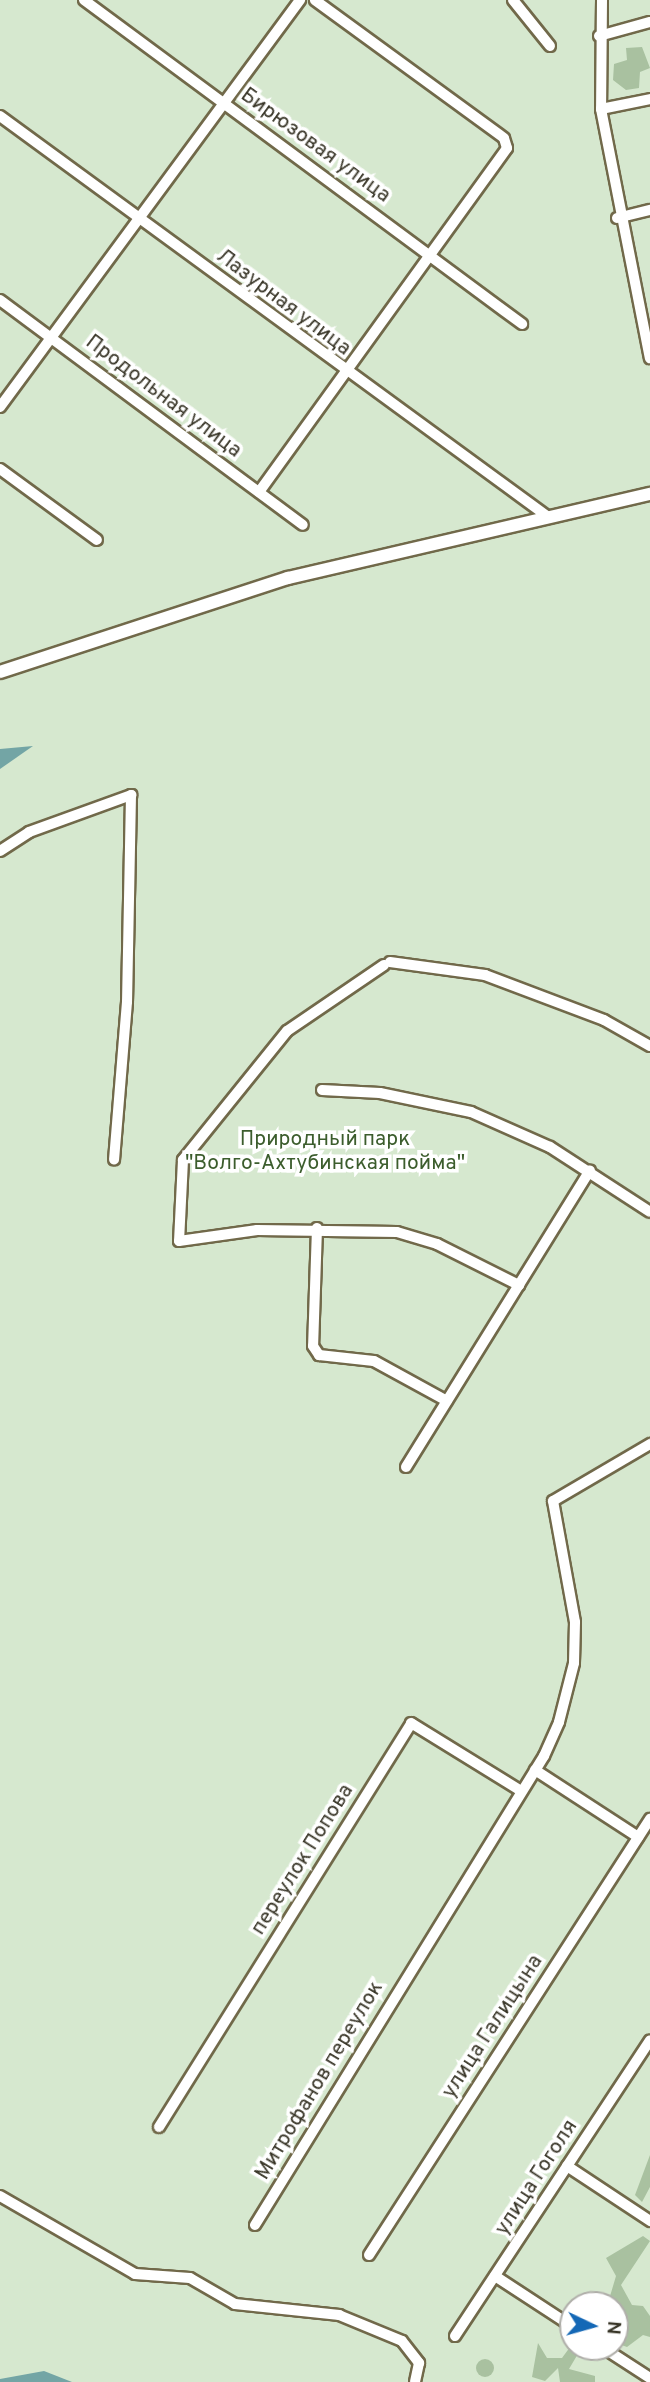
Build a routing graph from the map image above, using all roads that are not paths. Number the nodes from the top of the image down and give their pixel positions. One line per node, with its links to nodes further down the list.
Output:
1 (84, 0): 10 (street, Бирюзовая улица)
2 (300, 0): 10 (street)
3 (315, 0): 16 (street)
4 (513, 0): 8 (street)
5 (602, 0): 7 (street)
6 (650, 22): 7 (street)
7 (599, 36): 11 (street)
8 (550, 46)
9 (650, 99): 11 (street)
10 (225, 104): 15 (street); 16 (street, Бирюзовая улица)
11 (601, 109): 14 (street)
12 (0, 116): 15 (street, Лазурная улица)
13 (650, 210): 14 (street)
14 (617, 218): 20 (street)
15 (138, 220): 19 (street); 21 (street, Лазурная улица)
16 (432, 255): 18 (street, Бирюзовая улица); 21 (street)
17 (0, 300): 19 (street, Продольная улица)
18 (522, 324)
19 (51, 337): 22 (street); 24 (street, Продольная улица)
20 (649, 353)
21 (346, 374): 24 (street); 26 (street, Лазурная улица)
22 (0, 407)
23 (0, 469): 28 (street)
24 (258, 492): 27 (street, Продольная улица)
25 (650, 494): 26 (street)
26 (547, 516): 29 (street)
27 (303, 525)
28 (97, 540)
29 (0, 672)
30 (0, 851): 33 (street)
31 (650, 1046): 36 (street)
32 (322, 1090): 34 (street)
33 (114, 1159)
34 (590, 1171): 35 (street); 37 (street)
35 (650, 1212)
36 (317, 1228): 37 (street); 38 (street)
37 (519, 1285): 38 (street)
38 (447, 1401): 40 (street)
39 (650, 1444): 41 (street, Митрофанов переулок)
40 (406, 1467)
41 (535, 1770): 42 (street, Митрофанов переулок); 44 (street)
42 (521, 1791): 47 (street, переулок Попова); 51 (street, Митрофанов переулок)
43 (650, 1819): 44 (street, улица Галицына)
44 (638, 1837): 52 (street, улица Галицына)
45 (650, 2040): 46 (street, улица Гоголя)
46 (646, 2054): 48 (street, улица Гоголя)
47 (159, 2127)
48 (567, 2166): 50 (street); 53 (street, улица Гоголя)
49 (0, 2196): 58 (street)
50 (650, 2221)
51 (255, 2225)
52 (369, 2255)
53 (495, 2276): 54 (street); 55 (street, улица Гоголя)
54 (559, 2319)
55 (455, 2336)
56 (624, 2361): 57 (street)
57 (650, 2378)
58 (415, 2382)

